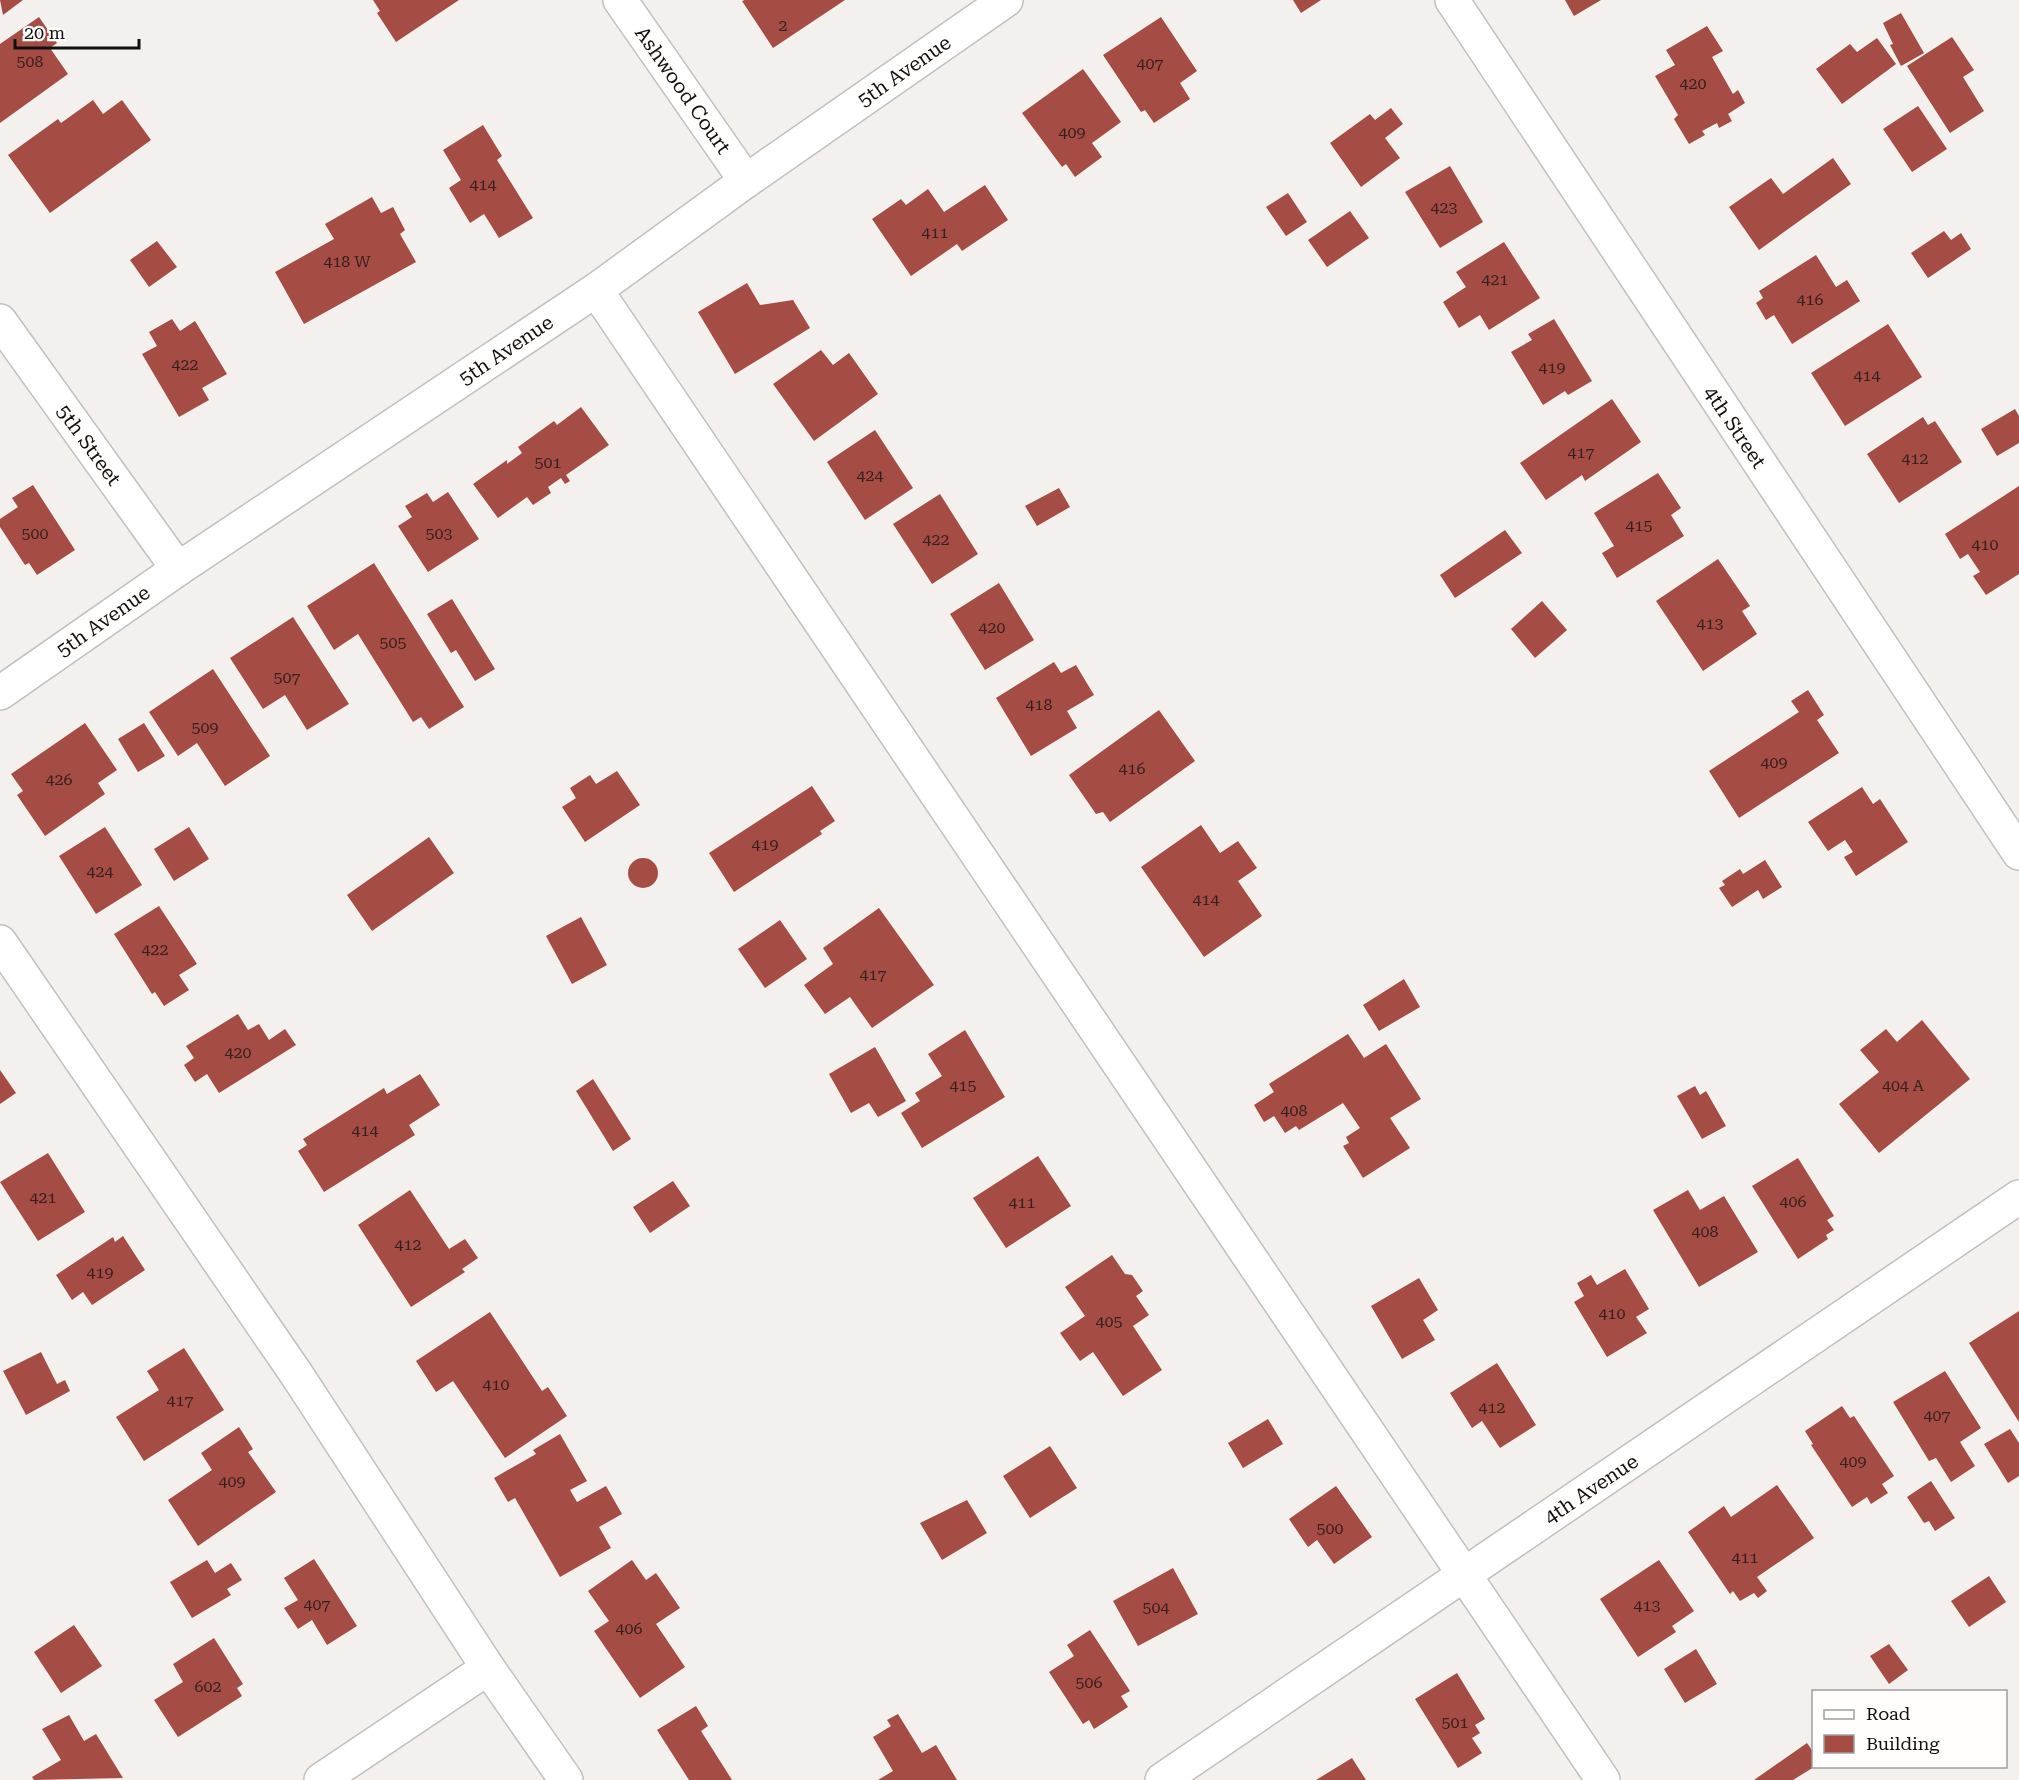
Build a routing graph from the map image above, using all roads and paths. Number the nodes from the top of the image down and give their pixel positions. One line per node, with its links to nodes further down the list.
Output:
1 (620, 0): 4 (street, Ashwood Court)
2 (1006, 0): 4 (street, 5th Avenue)
3 (1452, 0): 9 (street, 4th Street)
4 (746, 181): 5 (street, 5th Avenue)
5 (596, 290): 7 (street, 5th Avenue); 12 (street)
6 (0, 321): 7 (street, 5th Street)
7 (178, 569): 8 (street, 5th Avenue)
8 (0, 693)
9 (2019, 853)
10 (0, 942): 13 (street)
11 (2019, 1197): 12 (street, 4th Avenue)
12 (1465, 1576): 16 (street, 4th Avenue); 17 (street)
13 (488, 1668): 14 (street); 15 (street)
14 (321, 1780)
15 (566, 1780)
16 (1162, 1780)
17 (1603, 1780)

